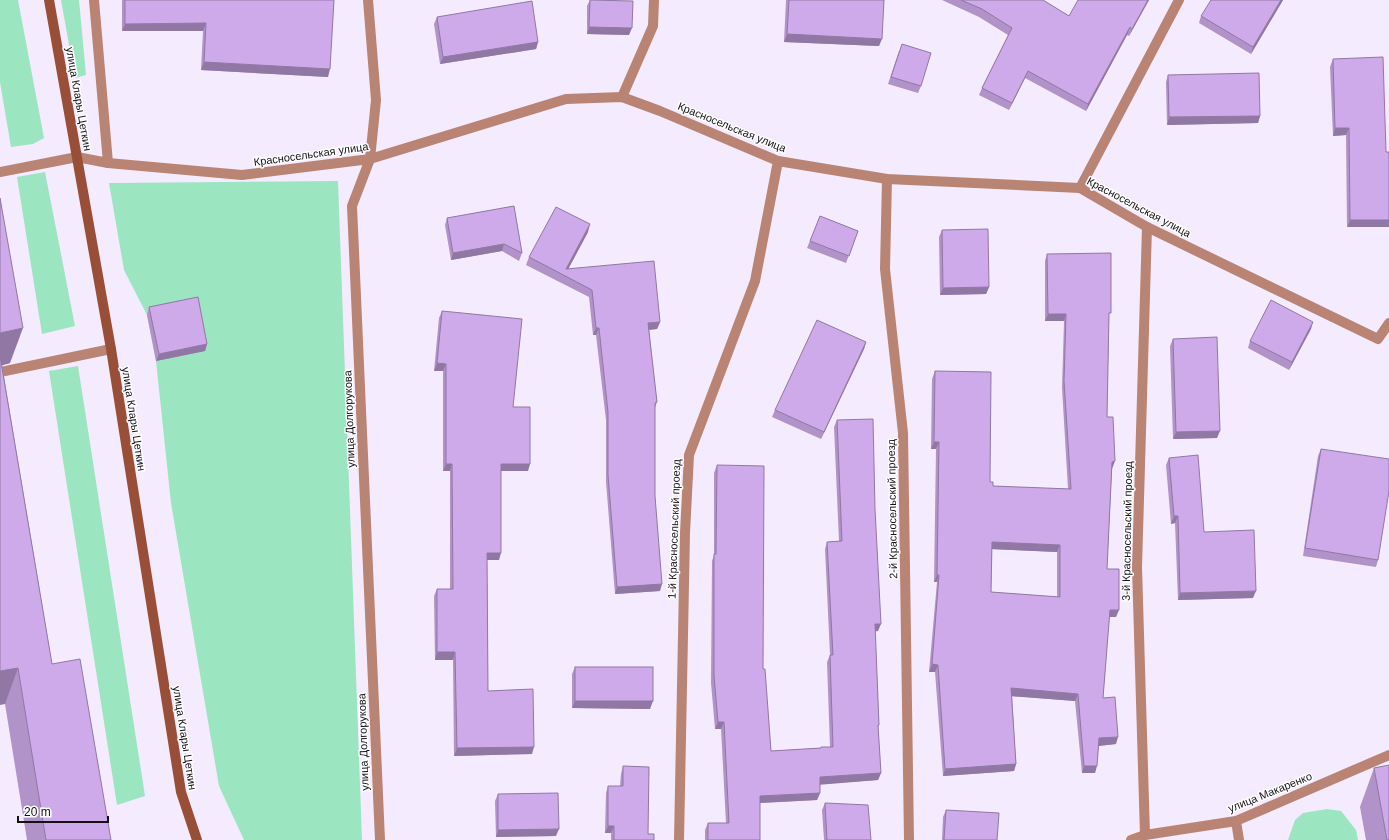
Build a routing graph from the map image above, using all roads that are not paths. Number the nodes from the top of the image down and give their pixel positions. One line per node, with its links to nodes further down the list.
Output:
1 (49, 0): 7 (main road, улица Клары Цеткин)
2 (94, 0): 10 (street)
3 (368, 0): 8 (street, улица Долгорукова)
4 (654, 0): 6 (street)
5 (1179, 0): 13 (street)
6 (622, 97): 8 (street, Красносельская улица); 9 (street, Красносельская улица)
7 (77, 157): 10 (street, Красносельская улица); 11 (street); 16 (main road, улица Клары Цеткин)
8 (370, 159): 10 (street, Красносельская улица); 22 (street, улица Долгорукова)
9 (778, 161): 12 (street, Красносельская улица); 23 (street, 1-й Красносельский проезд)
10 (108, 163)
11 (0, 172)
12 (887, 179): 13 (street, Красносельская улица); 24 (street, 2-й Красносельский проезд)
13 (1080, 188): 14 (street, Красносельская улица)
14 (1147, 227): 15 (street, Красносельская улица); 20 (street, 3-й Красносельский проезд)
15 (1389, 323)
16 (111, 350): 17 (street); 21 (main road, улица Клары Цеткин)
17 (0, 372)
18 (1389, 755): 19 (street, улица Макаренко)
19 (1236, 821): 20 (street, улица Макаренко); 26 (street)
20 (1145, 835): 25 (street, улица Макаренко)
21 (197, 840)
22 (380, 840)
23 (679, 840)
24 (909, 840)
25 (1131, 840)
26 (1239, 840)

